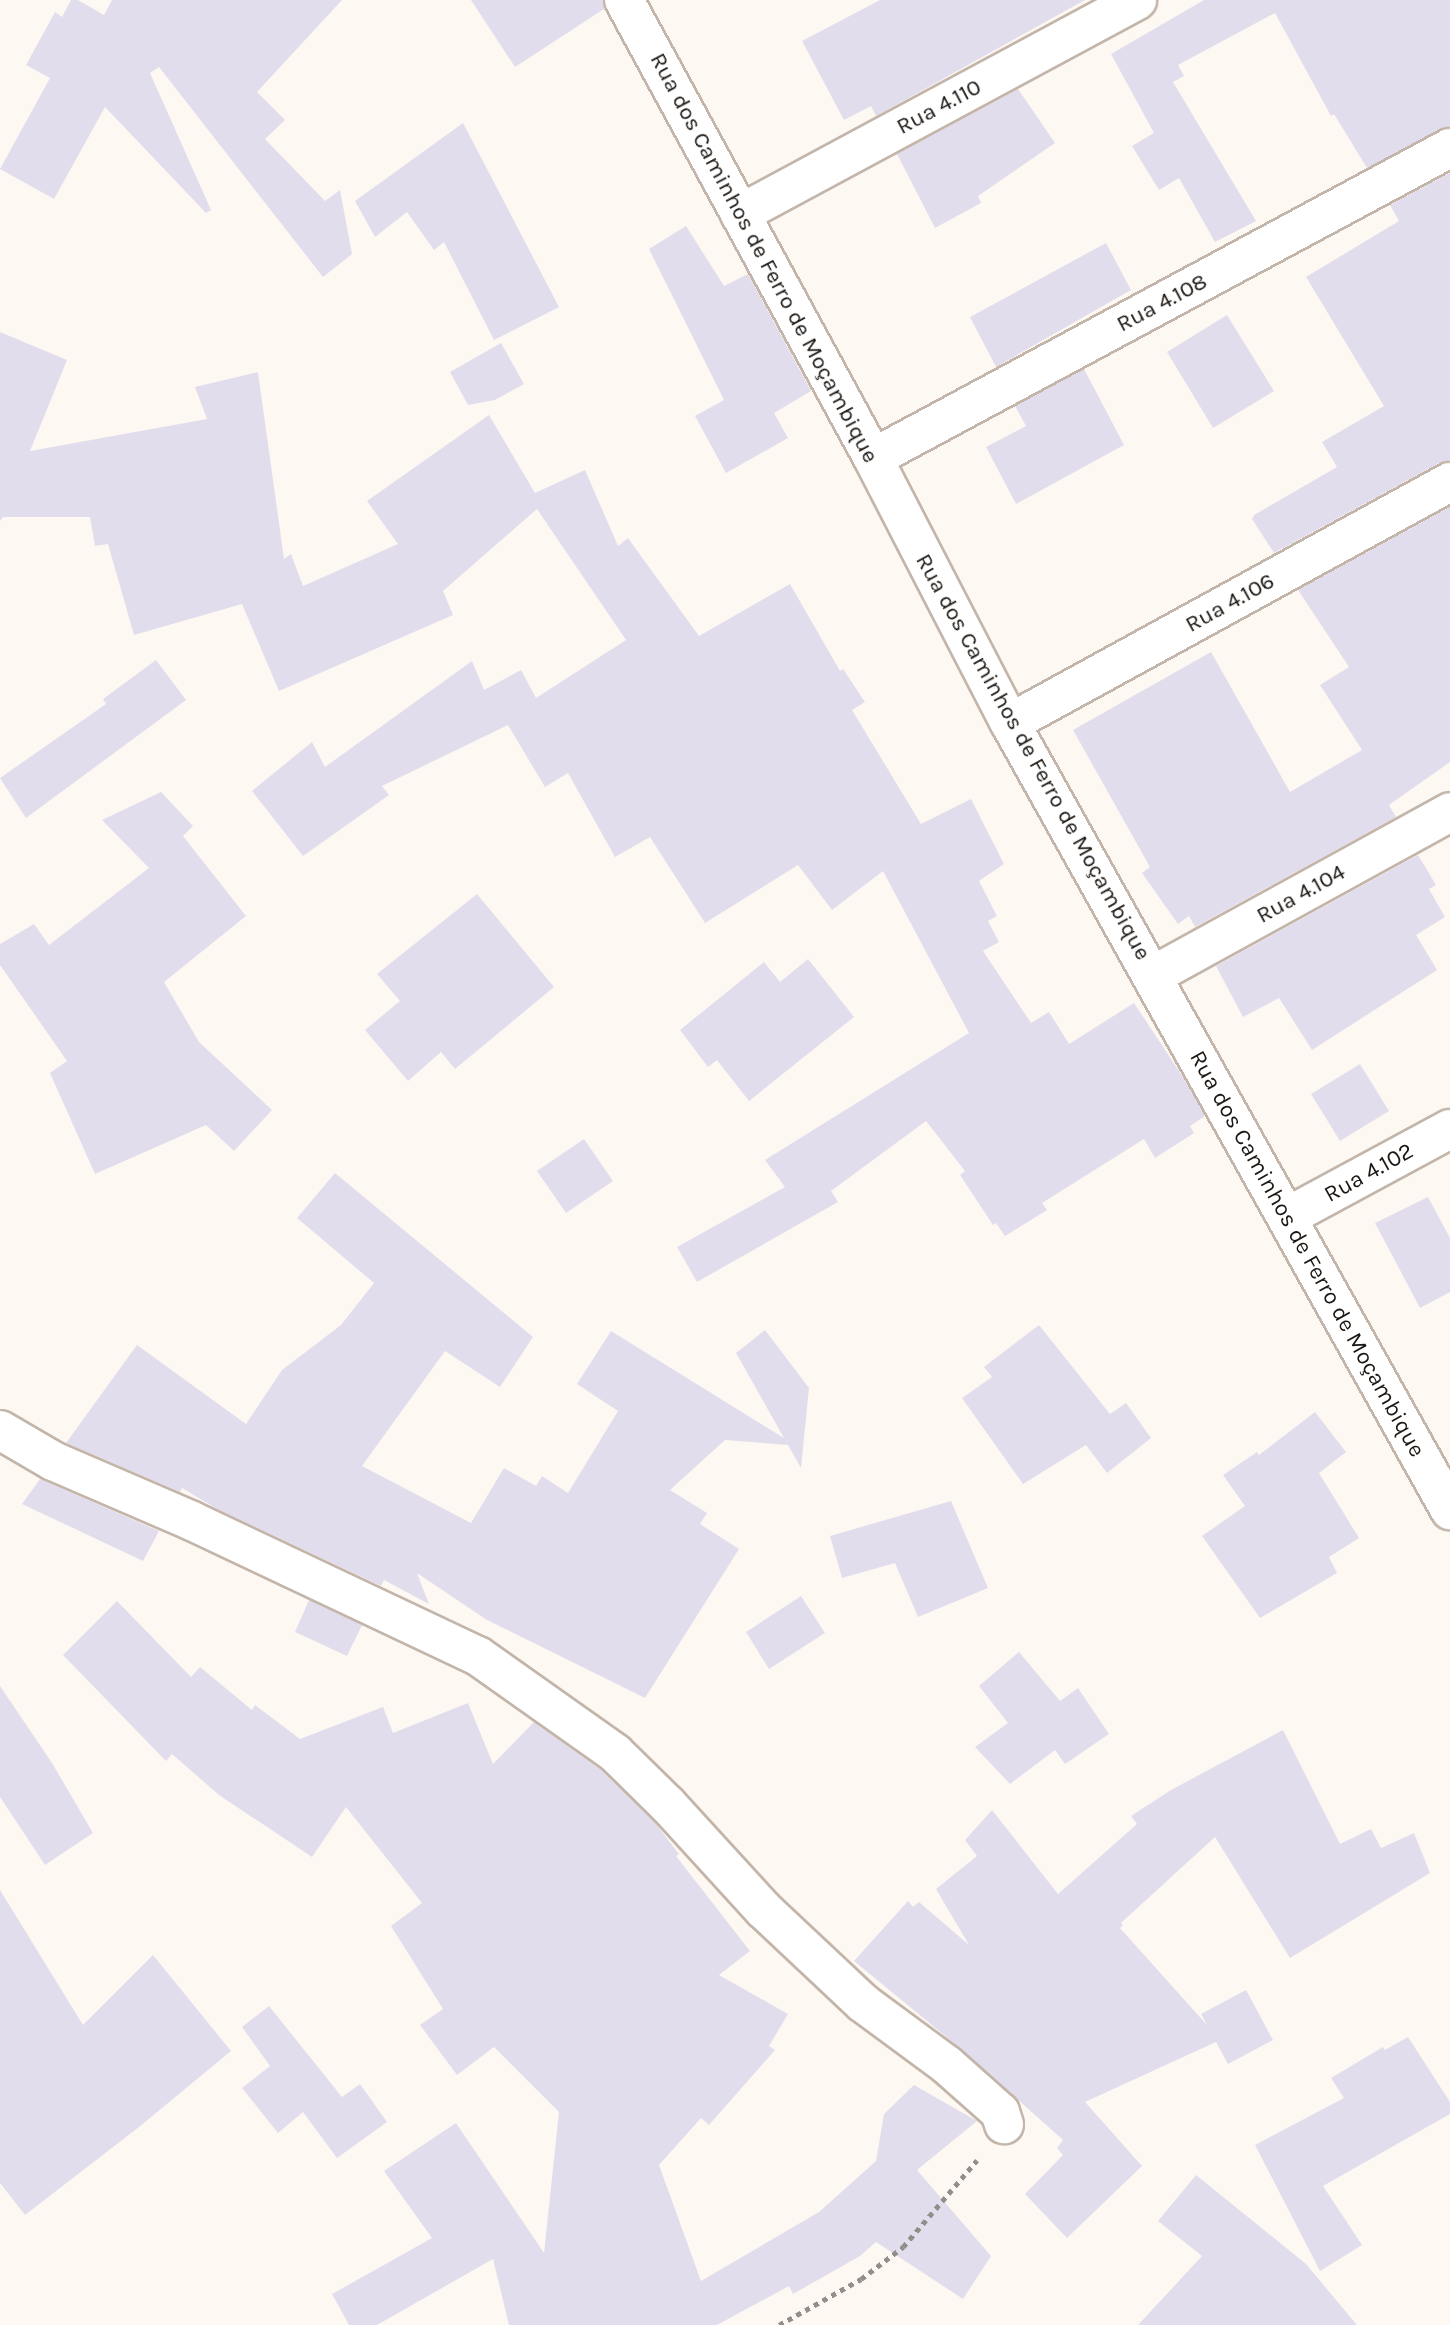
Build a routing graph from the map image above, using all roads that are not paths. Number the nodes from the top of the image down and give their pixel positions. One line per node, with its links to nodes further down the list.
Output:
1 (624, 0): 4 (street, Rua dos Caminhos de Ferro de Moçambique)
2 (1137, 0): 4 (street, Rua 4.110)
3 (1450, 148): 5 (street, Rua 4.108)
4 (740, 214): 5 (street, Rua dos Caminhos de Ferro de Moçambique)
5 (873, 458): 7 (street, Rua dos Caminhos de Ferro de Moçambique)
6 (1450, 482): 7 (street, Rua 4.106)
7 (1010, 723): 9 (street, Rua dos Caminhos de Ferro de Moçambique)
8 (1450, 812): 9 (street, Rua 4.104)
9 (1152, 976): 11 (street, Rua dos Caminhos de Ferro de Moçambique)
10 (1450, 1129): 11 (street, Rua 4.102)
11 (1287, 1217): 13 (street, Rua dos Caminhos de Ferro de Moçambique)
12 (0, 1430): 15 (street)
13 (1439, 1465): 14 (street, Rua dos Caminhos de Ferro de Moçambique)
14 (1450, 1510)
15 (1004, 2124)

